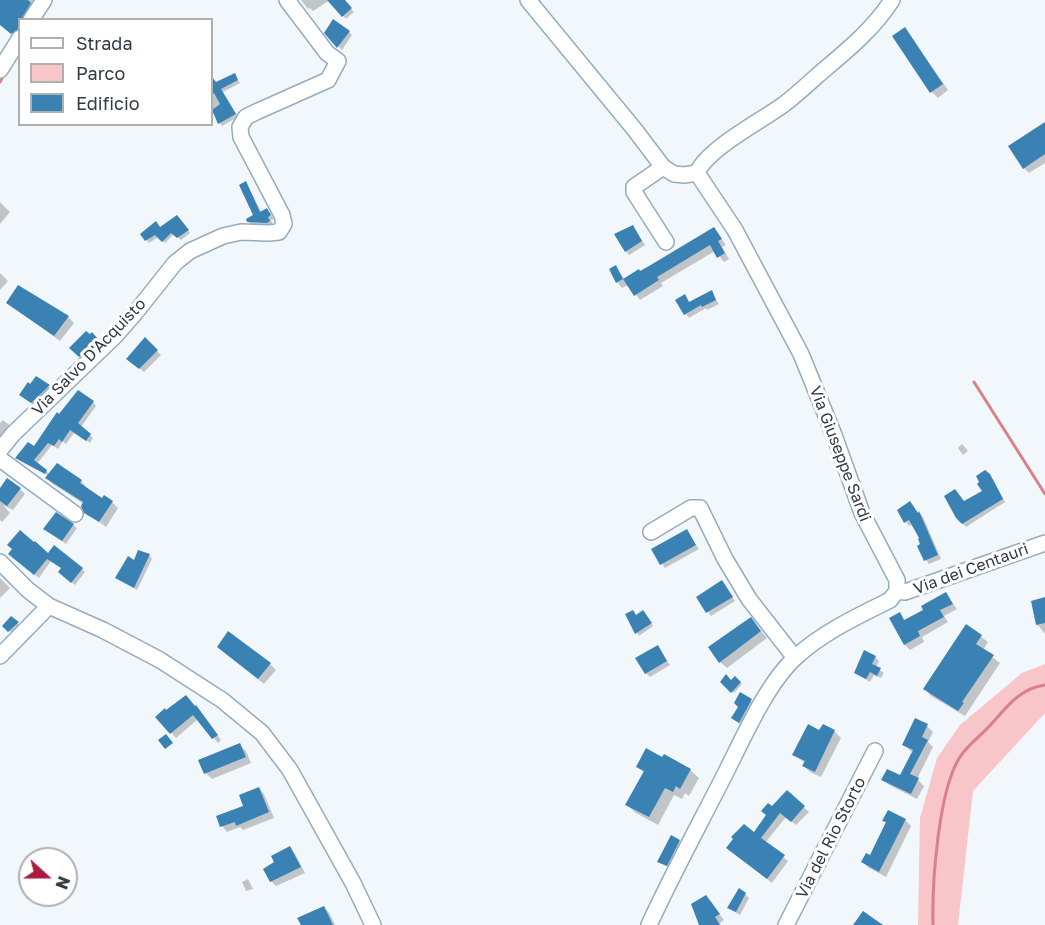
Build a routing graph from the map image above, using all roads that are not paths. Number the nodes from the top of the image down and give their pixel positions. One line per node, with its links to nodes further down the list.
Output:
1 (43, 0): 5 (street)
2 (287, 0): 11 (street, Via Salvo D'Acquisto)
3 (528, 0): 8 (street)
4 (892, 0): 9 (street)
5 (32, 18)
6 (18, 41): 7 (street)
7 (0, 70)
8 (663, 167): 9 (street); 10 (street)
9 (698, 173): 17 (street, Via Giuseppe Sardi)
10 (666, 242)
11 (0, 450)
12 (0, 459): 13 (street)
13 (75, 514)
14 (651, 532): 20 (street)
15 (1045, 543): 17 (street, Via dei Centauri)
16 (0, 562): 18 (street)
17 (897, 591): 20 (street)
18 (49, 606): 19 (street); 22 (street)
19 (0, 656)
20 (795, 658): 23 (street)
21 (875, 751): 24 (street, Via del Rio Storto)
22 (373, 925)
23 (649, 925)
24 (786, 925)

